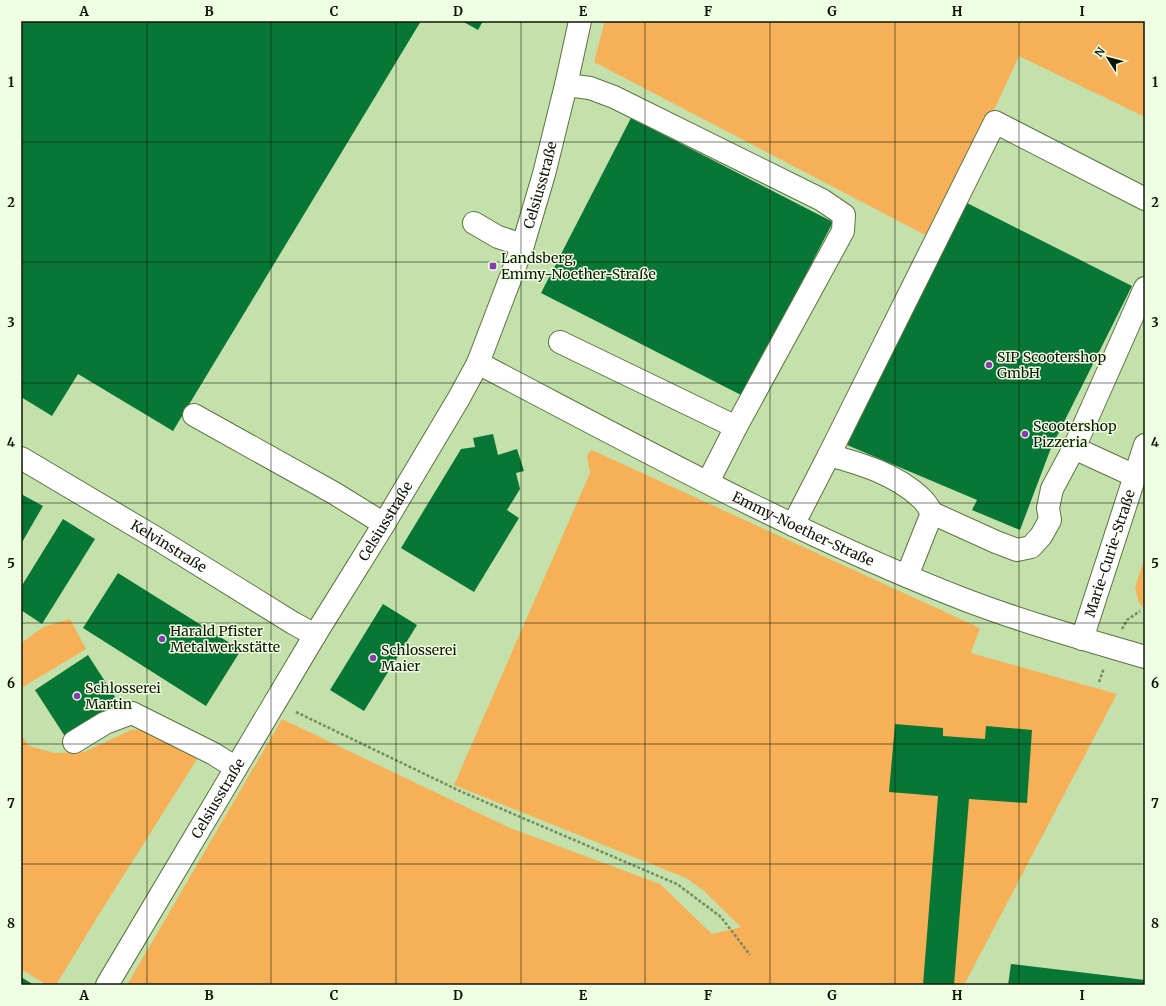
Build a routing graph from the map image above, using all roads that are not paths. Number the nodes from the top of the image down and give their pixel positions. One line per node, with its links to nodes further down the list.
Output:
1 (580, 21): 2 (street, Celsiusstraße)
2 (566, 84): 5 (street, Celsiusstraße); 10 (street)
3 (1145, 199): 13 (street)
4 (474, 223): 5 (street)
5 (523, 245): 8 (street, Celsiusstraße)
6 (1145, 288): 12 (street)
7 (560, 342): 10 (street)
8 (478, 362): 16 (street, Emmy-Noether-Straße); 18 (street, Celsiusstraße)
9 (194, 415): 18 (street)
10 (736, 427): 16 (street)
11 (1145, 445): 15 (street, Marie-Curie-Straße)
12 (1074, 448): 15 (street); 17 (street)
13 (829, 455): 17 (street); 19 (street)
14 (21, 458): 21 (street, Kelvinstraße)
15 (1135, 476): 22 (street, Marie-Curie-Straße)
16 (708, 482): 19 (street, Emmy-Noether-Straße)
17 (932, 512): 20 (street)
18 (384, 524): 21 (street, Celsiusstraße)
19 (793, 525): 20 (street, Emmy-Noether-Straße)
20 (907, 576): 22 (street, Emmy-Noether-Straße)
21 (315, 635): 25 (street, Celsiusstraße)
22 (1082, 639): 23 (street, Emmy-Noether-Straße)
23 (1145, 657)
24 (74, 742): 25 (street)
25 (236, 768): 26 (street, Celsiusstraße)
26 (107, 985)

